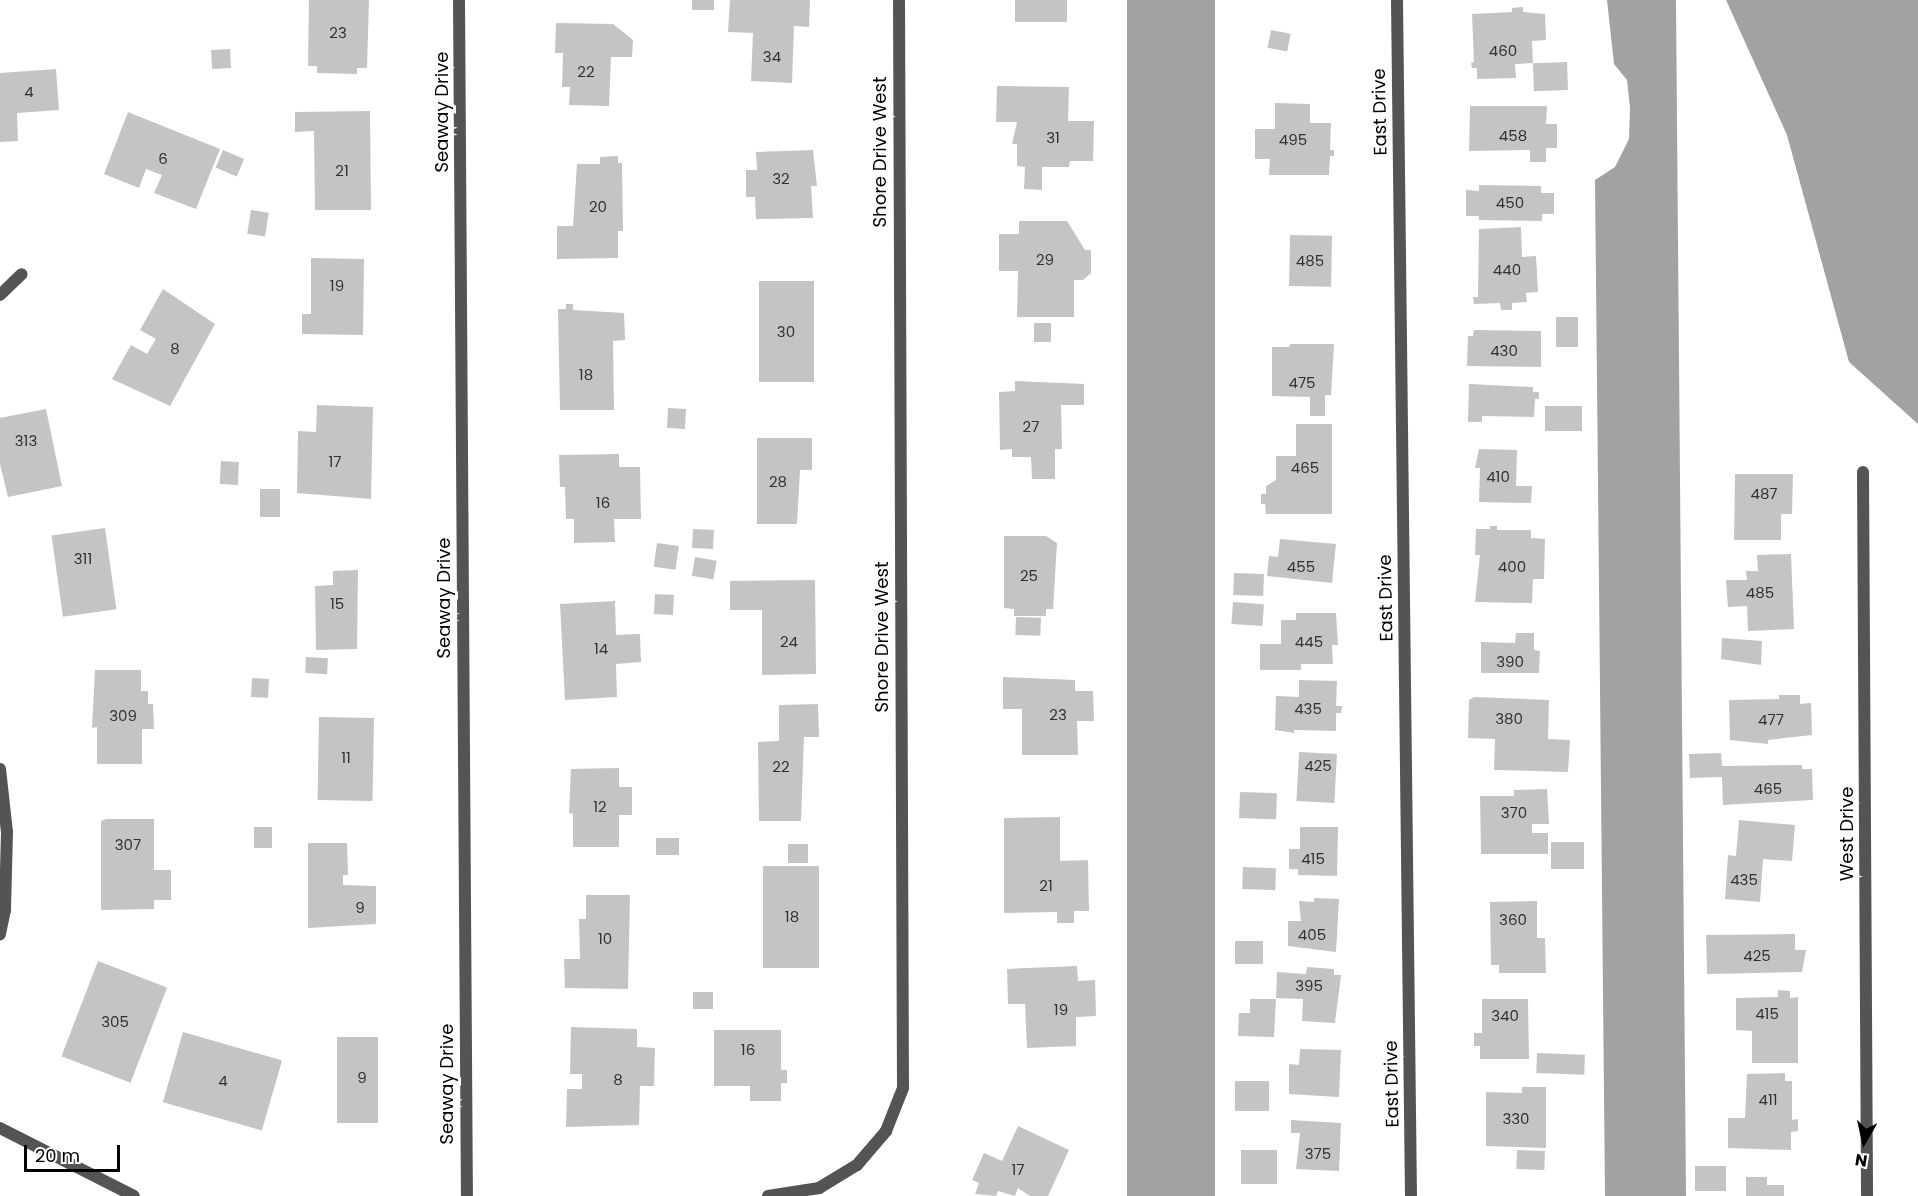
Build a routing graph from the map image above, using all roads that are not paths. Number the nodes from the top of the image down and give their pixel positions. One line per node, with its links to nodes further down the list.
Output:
1 (459, 0): 11 (street, Seaway Drive)
2 (899, 0): 12 (street, Shore Drive West)
3 (1397, 0): 13 (street, East Drive)
4 (22, 274): 5 (street)
5 (0, 295)
6 (1863, 472): 14 (street, West Drive)
7 (0, 769): 8 (street)
8 (0, 934)
9 (0, 1128): 10 (street)
10 (134, 1196)
11 (467, 1196)
12 (768, 1196)
13 (1411, 1196)
14 (1867, 1196)

